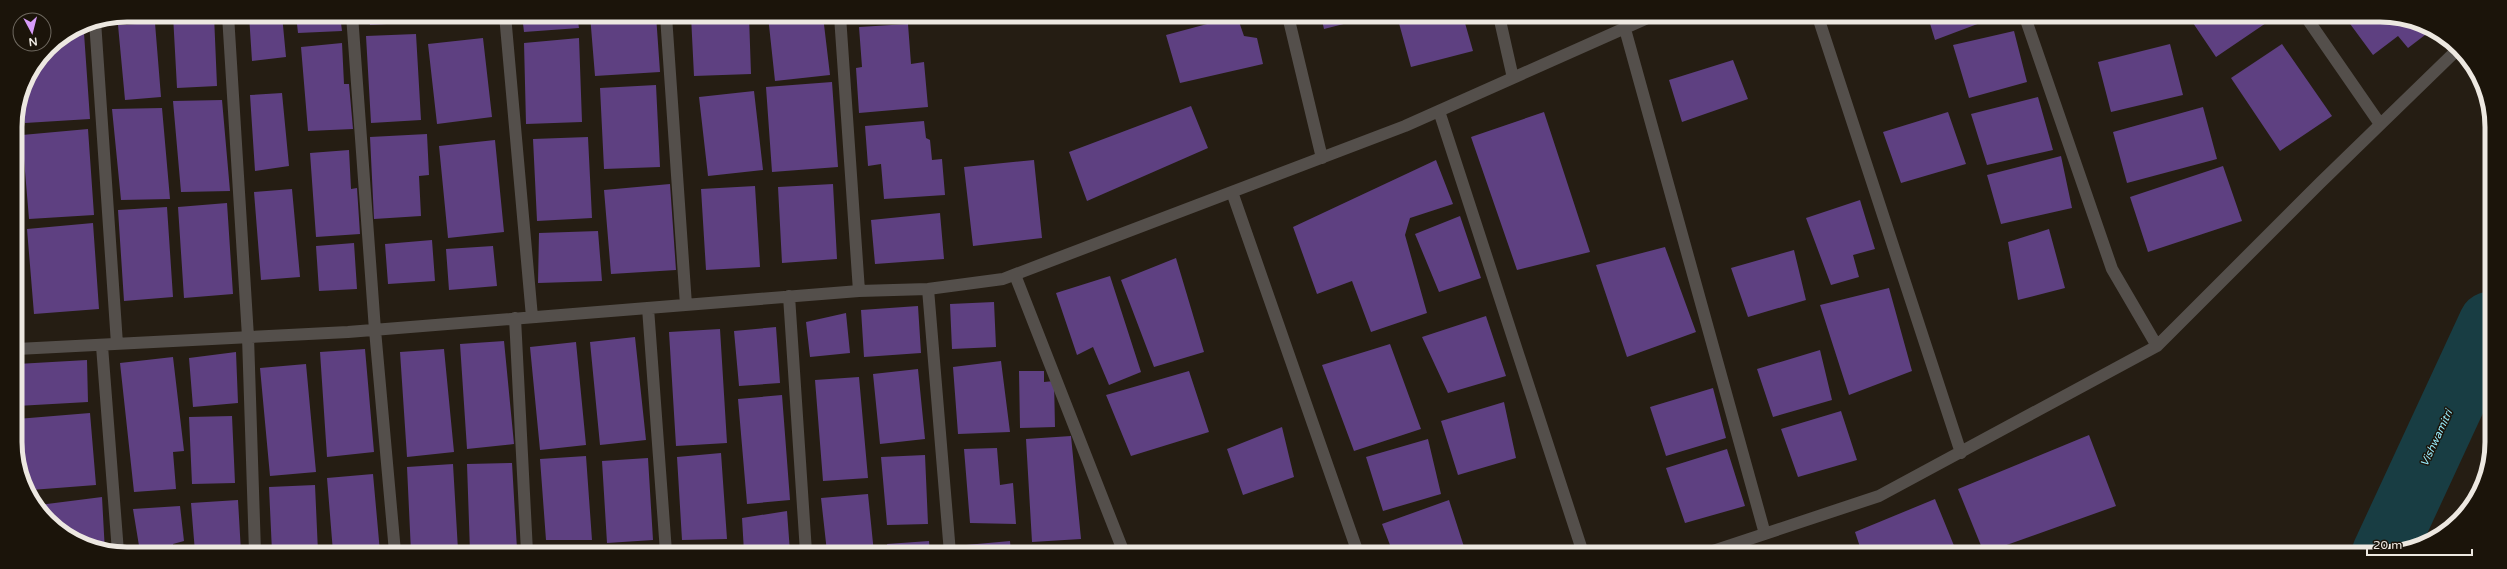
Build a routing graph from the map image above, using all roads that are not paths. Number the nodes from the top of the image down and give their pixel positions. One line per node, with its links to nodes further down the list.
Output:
1 (228, 22): 29 (street)
2 (353, 22): 28 (street)
3 (507, 22): 26 (street)
4 (666, 22): 24 (street)
5 (840, 22): 22 (street)
6 (1289, 22): 18 (street)
7 (1500, 22): 15 (street)
8 (1640, 22): 13 (street)
9 (1820, 22): 34 (street)
10 (2027, 22): 32 (street)
11 (2309, 22): 17 (street)
12 (95, 27): 30 (street)
13 (1625, 29): 15 (street); 35 (street)
14 (2454, 53): 17 (street)
15 (1513, 78): 16 (street)
16 (1439, 111): 18 (street); 45 (street)
17 (2380, 124): 32 (street)
18 (1322, 158): 19 (street)
19 (1232, 192): 20 (street); 44 (street)
20 (1015, 274): 21 (street); 43 (street)
21 (928, 289): 22 (street); 42 (street)
22 (859, 291): 23 (street)
23 (789, 296): 24 (street); 41 (street)
24 (686, 305): 25 (street)
25 (648, 308): 26 (street); 40 (street)
26 (532, 317): 27 (street)
27 (515, 318): 28 (street); 39 (street)
28 (375, 330): 29 (street); 38 (street)
29 (248, 337): 30 (street); 37 (street)
30 (117, 344): 31 (street)
31 (102, 346): 33 (street); 36 (street)
32 (2157, 346): 34 (street)
33 (22, 348)
34 (1961, 453): 35 (street)
35 (1765, 534): 46 (street)
36 (118, 546)
37 (255, 547)
38 (395, 547)
39 (527, 547)
40 (666, 547)
41 (806, 547)
42 (950, 547)
43 (1122, 547)
44 (1356, 547)
45 (1581, 547)
46 (1725, 547)

